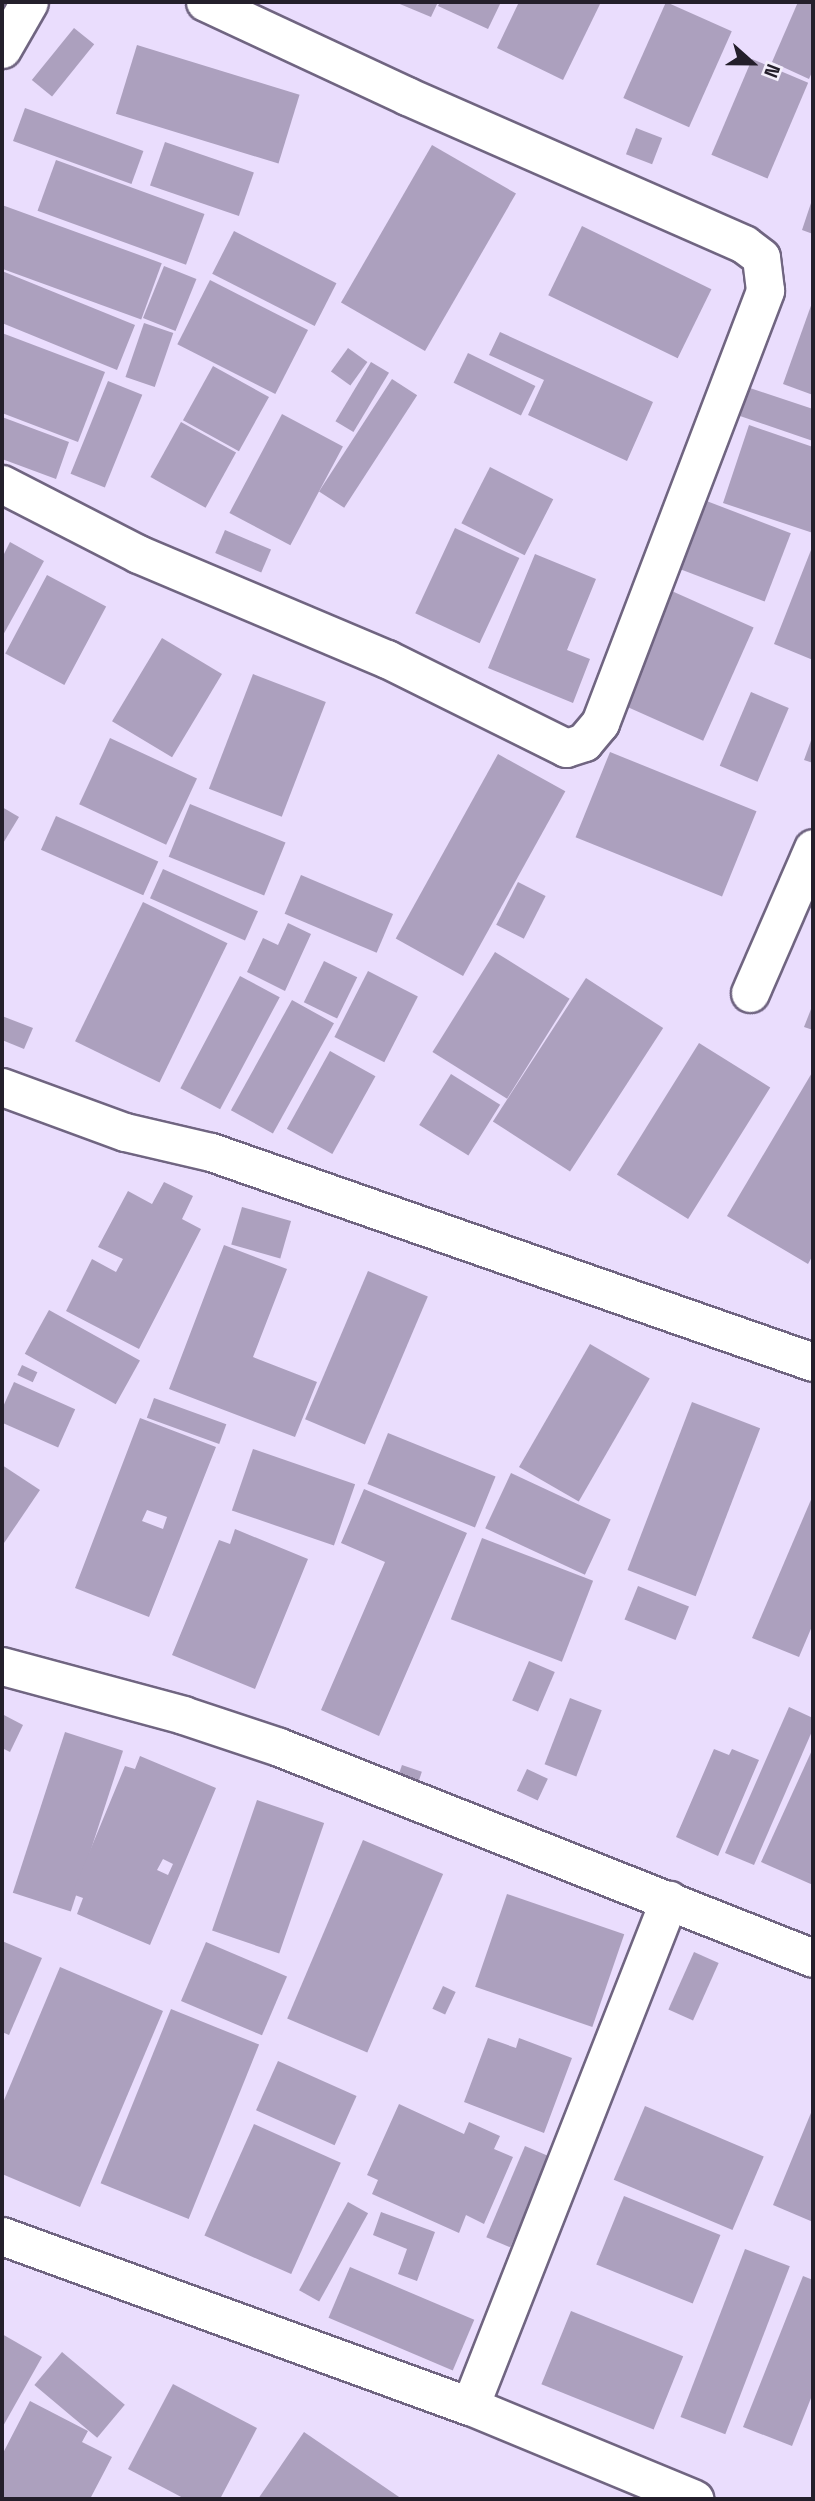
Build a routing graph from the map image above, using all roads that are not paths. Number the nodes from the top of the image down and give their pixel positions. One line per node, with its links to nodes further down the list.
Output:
1 (29, 2): 3 (street)
2 (205, 2): 4 (street)
3 (2, 49)
4 (2, 484)
5 (813, 848): 6 (street)
6 (750, 993)
7 (2, 1087): 8 (street)
8 (813, 1362)
9 (2, 1666): 10 (street)
10 (669, 1899): 11 (street); 13 (street)
11 (813, 1958)
12 (2, 2236): 13 (street)
13 (470, 2406): 14 (street)
14 (695, 2499)

